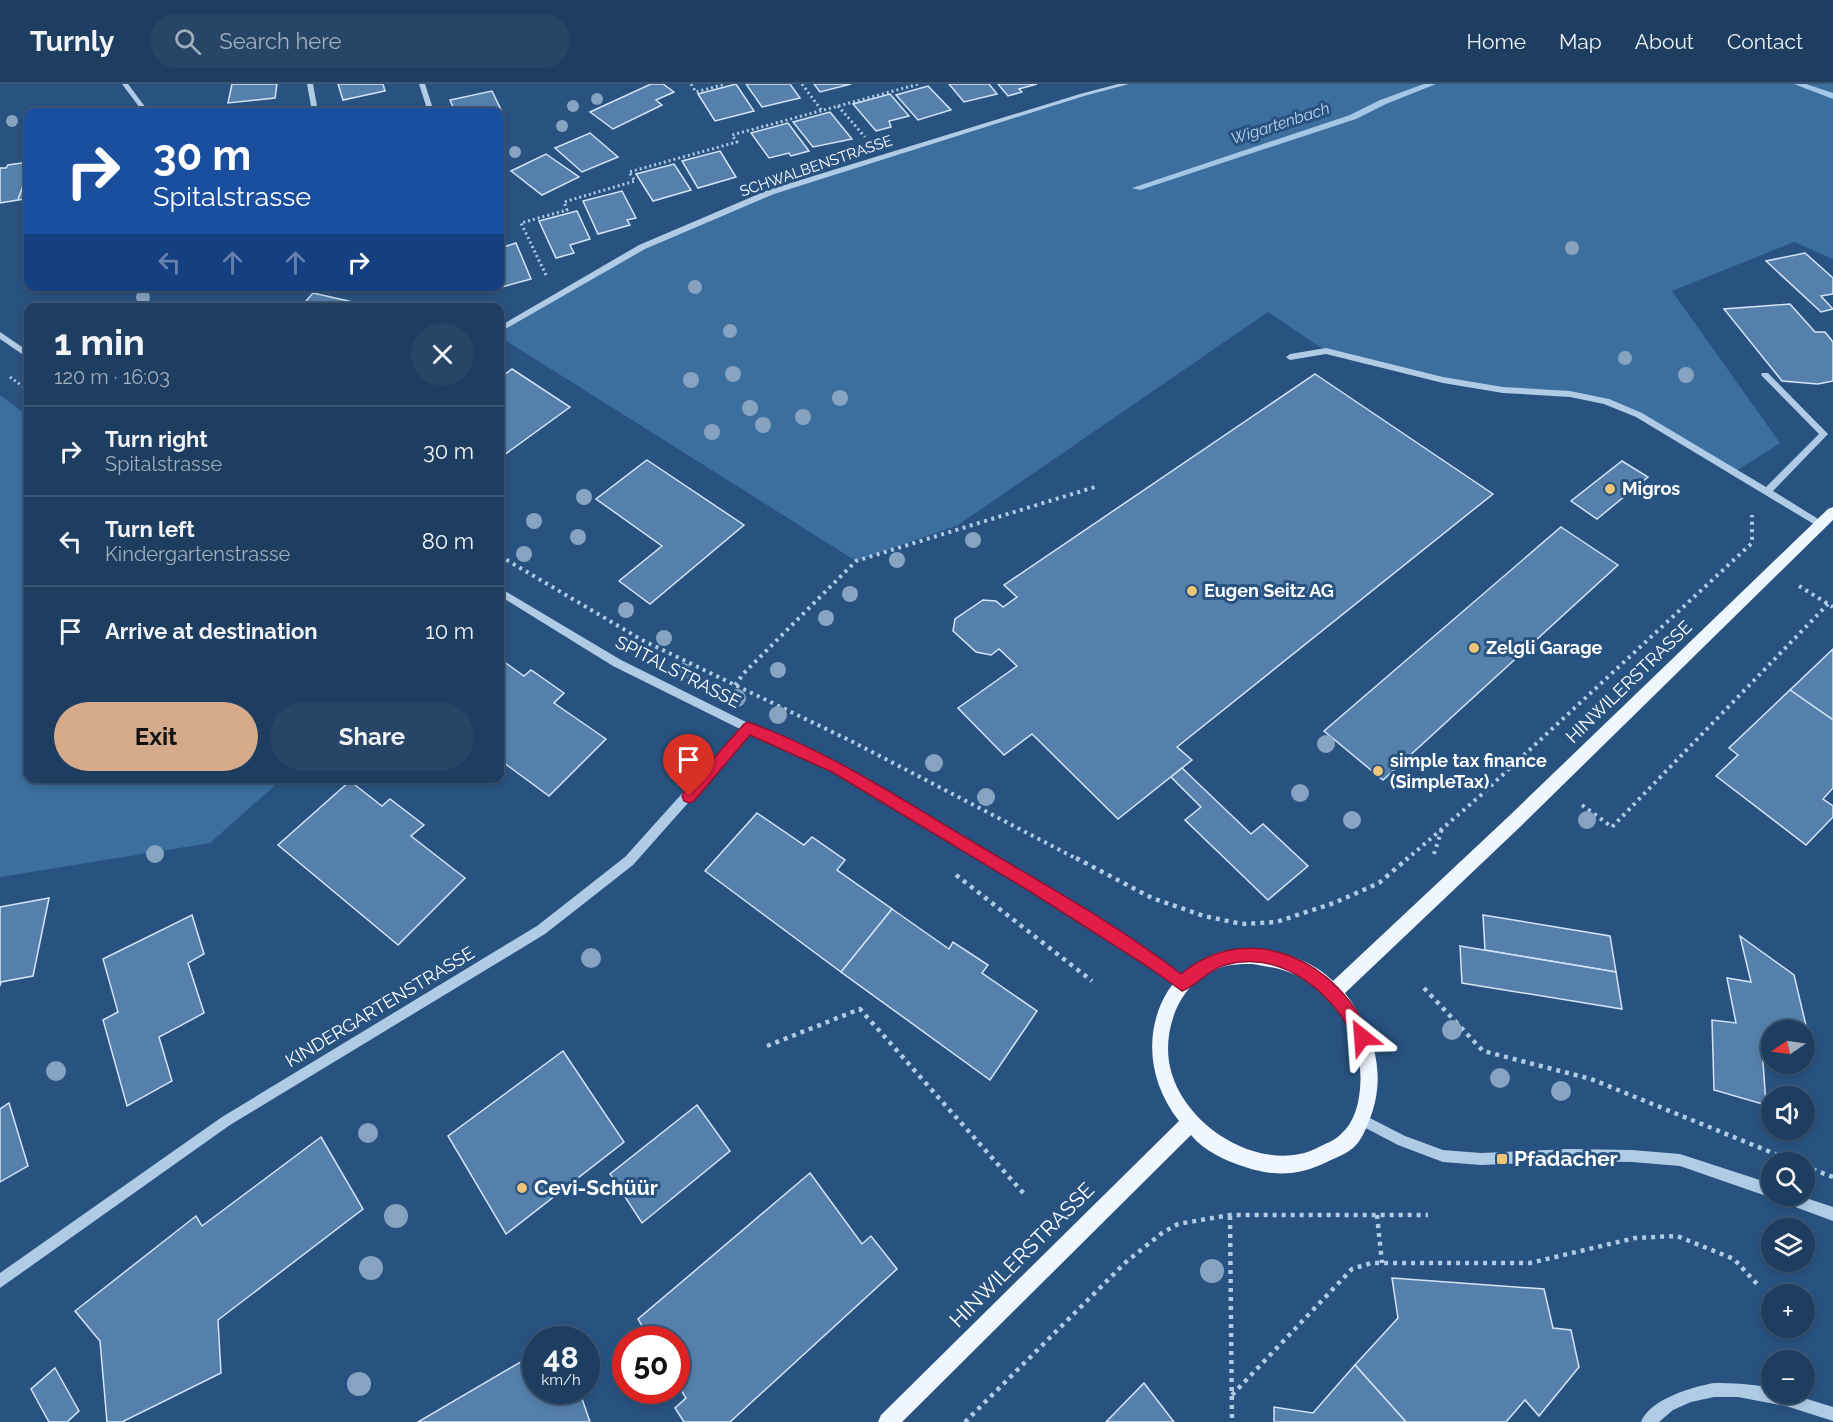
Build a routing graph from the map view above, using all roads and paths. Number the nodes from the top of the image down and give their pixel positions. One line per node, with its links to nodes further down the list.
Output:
1 (125, 84): 10 (street)
2 (310, 84): 11 (street)
3 (422, 84): 12 (street)
4 (691, 84): 5 (path)
5 (725, 84)
6 (802, 84): 13 (path)
7 (919, 84): 9 (path)
8 (1126, 84): 14 (street, SCHWALBENSTRASSE)
9 (838, 106): 13 (path); 14 (path)
10 (143, 108)
11 (315, 108)
12 (430, 108)
13 (822, 111): 15 (path)
14 (882, 157): 15 (street, SCHWALBENSTRASSE)
15 (557, 296): 16 (street, SCHWALBENSTRASSE)
16 (504, 327)
17 (0, 335): 18 (street)
18 (24, 352)
19 (1290, 357): 24 (street)
20 (1766, 375): 24 (street)
21 (9, 377): 22 (path)
22 (24, 387)
23 (1095, 487): 32 (path)
24 (1767, 492): 26 (street); 32 (path)
25 (1833, 512): 26 (main road, HINWILERSTRASSE)
26 (1820, 524): 39 (main road, HINWILERSTRASSE)
27 (504, 558): 32 (path)
28 (1799, 586): 30 (path)
29 (504, 594): 33 (street, SPITALSTRASSE)
30 (1828, 604): 31 (path); 34 (path)
31 (1833, 607)
32 (735, 685)
33 (748, 728): 37 (street, SPITALSTRASSE); 54 (street, KINDERGARTENSTRASSE)
34 (1582, 805)
35 (966, 882): 36 (path)
36 (1092, 981)
37 (1182, 984): 39 (main road); 42 (main road)
38 (1424, 988): 43 (path)
39 (1334, 992): 41 (main road)
40 (767, 1046): 47 (path)
41 (1362, 1120): 42 (main road); 46 (street)
42 (1190, 1123): 58 (main road, HINWILERSTRASSE)
43 (1771, 1152)
44 (1815, 1170): 45 (path)
45 (1833, 1177)
46 (1761, 1187)
47 (1026, 1196)
48 (1811, 1206): 49 (street)
49 (1833, 1214)
50 (1230, 1215): 51 (path); 56 (path); 59 (path)
51 (1377, 1215): 52 (path); 53 (path)
52 (1428, 1215)
53 (1382, 1263): 55 (path); 56 (path)
54 (0, 1281)
55 (1757, 1284)
56 (1232, 1395): 60 (path)
57 (1833, 1414): 61 (street)
58 (888, 1422)
59 (965, 1422)
60 (1232, 1422)
61 (1648, 1422)

